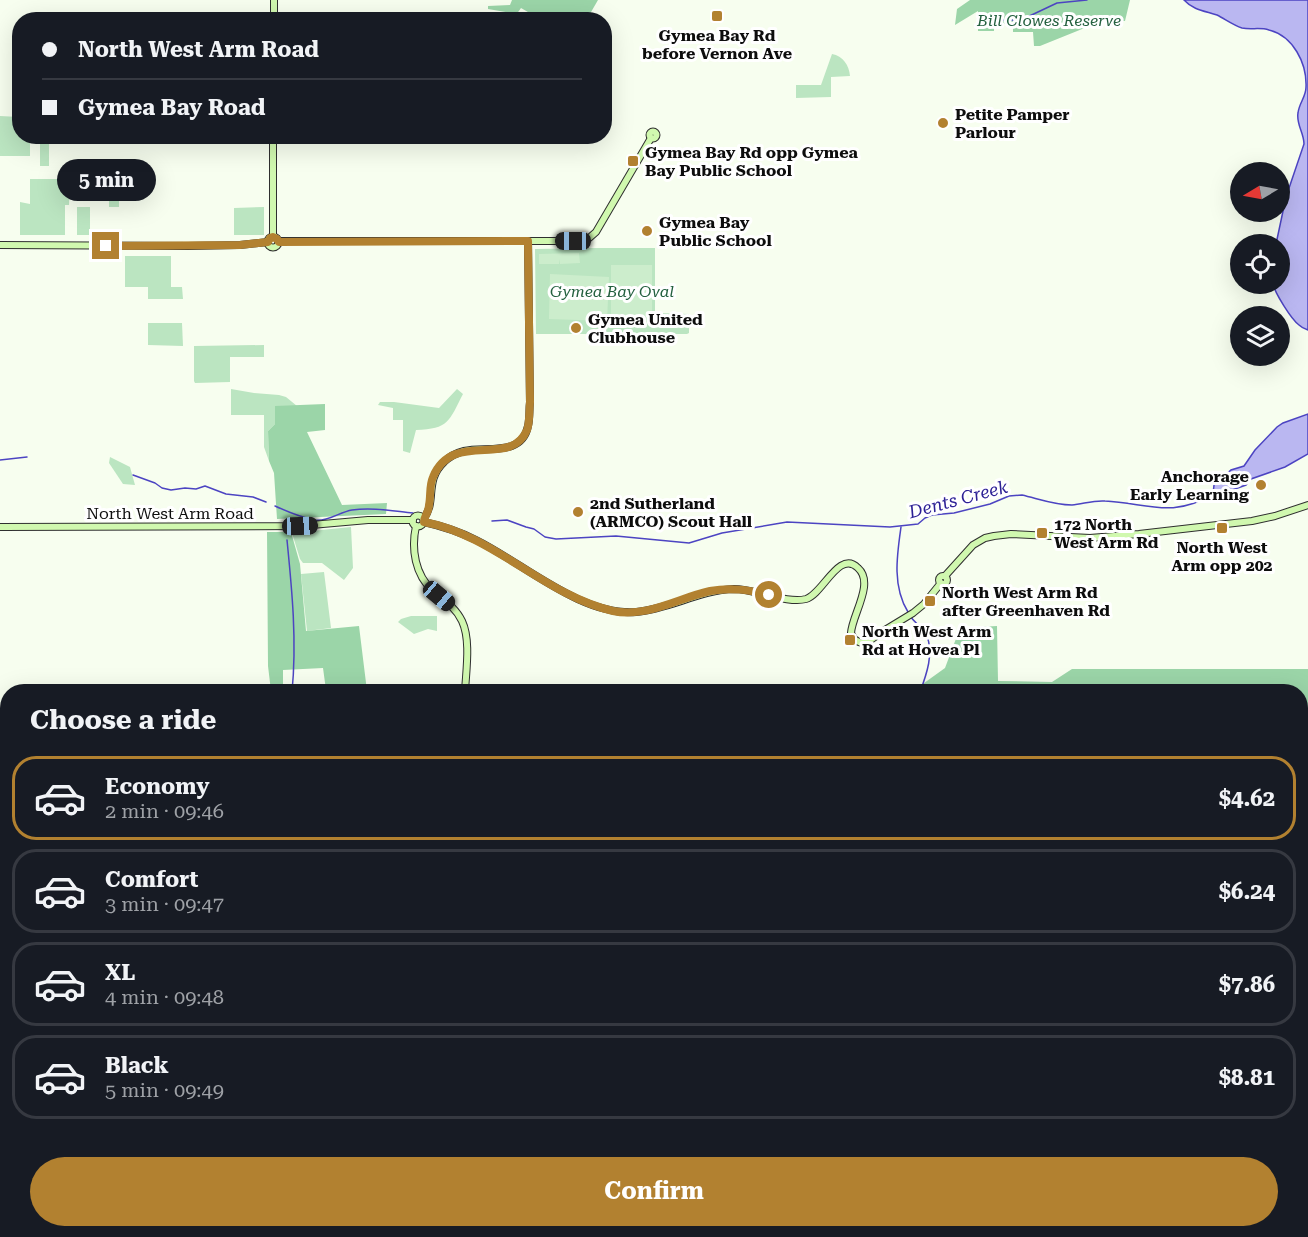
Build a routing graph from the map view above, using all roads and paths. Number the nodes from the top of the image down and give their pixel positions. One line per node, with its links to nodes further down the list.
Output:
1 (651, 138): 4 (street)
2 (273, 144): 3 (street)
3 (276, 239): 4 (street); 5 (street)
4 (528, 241): 7 (street)
5 (0, 245)
6 (1308, 505): 7 (street)
7 (424, 520): 8 (street)
8 (414, 523): 9 (street, North West Arm Road); 10 (street)
9 (0, 527)
10 (465, 684)

